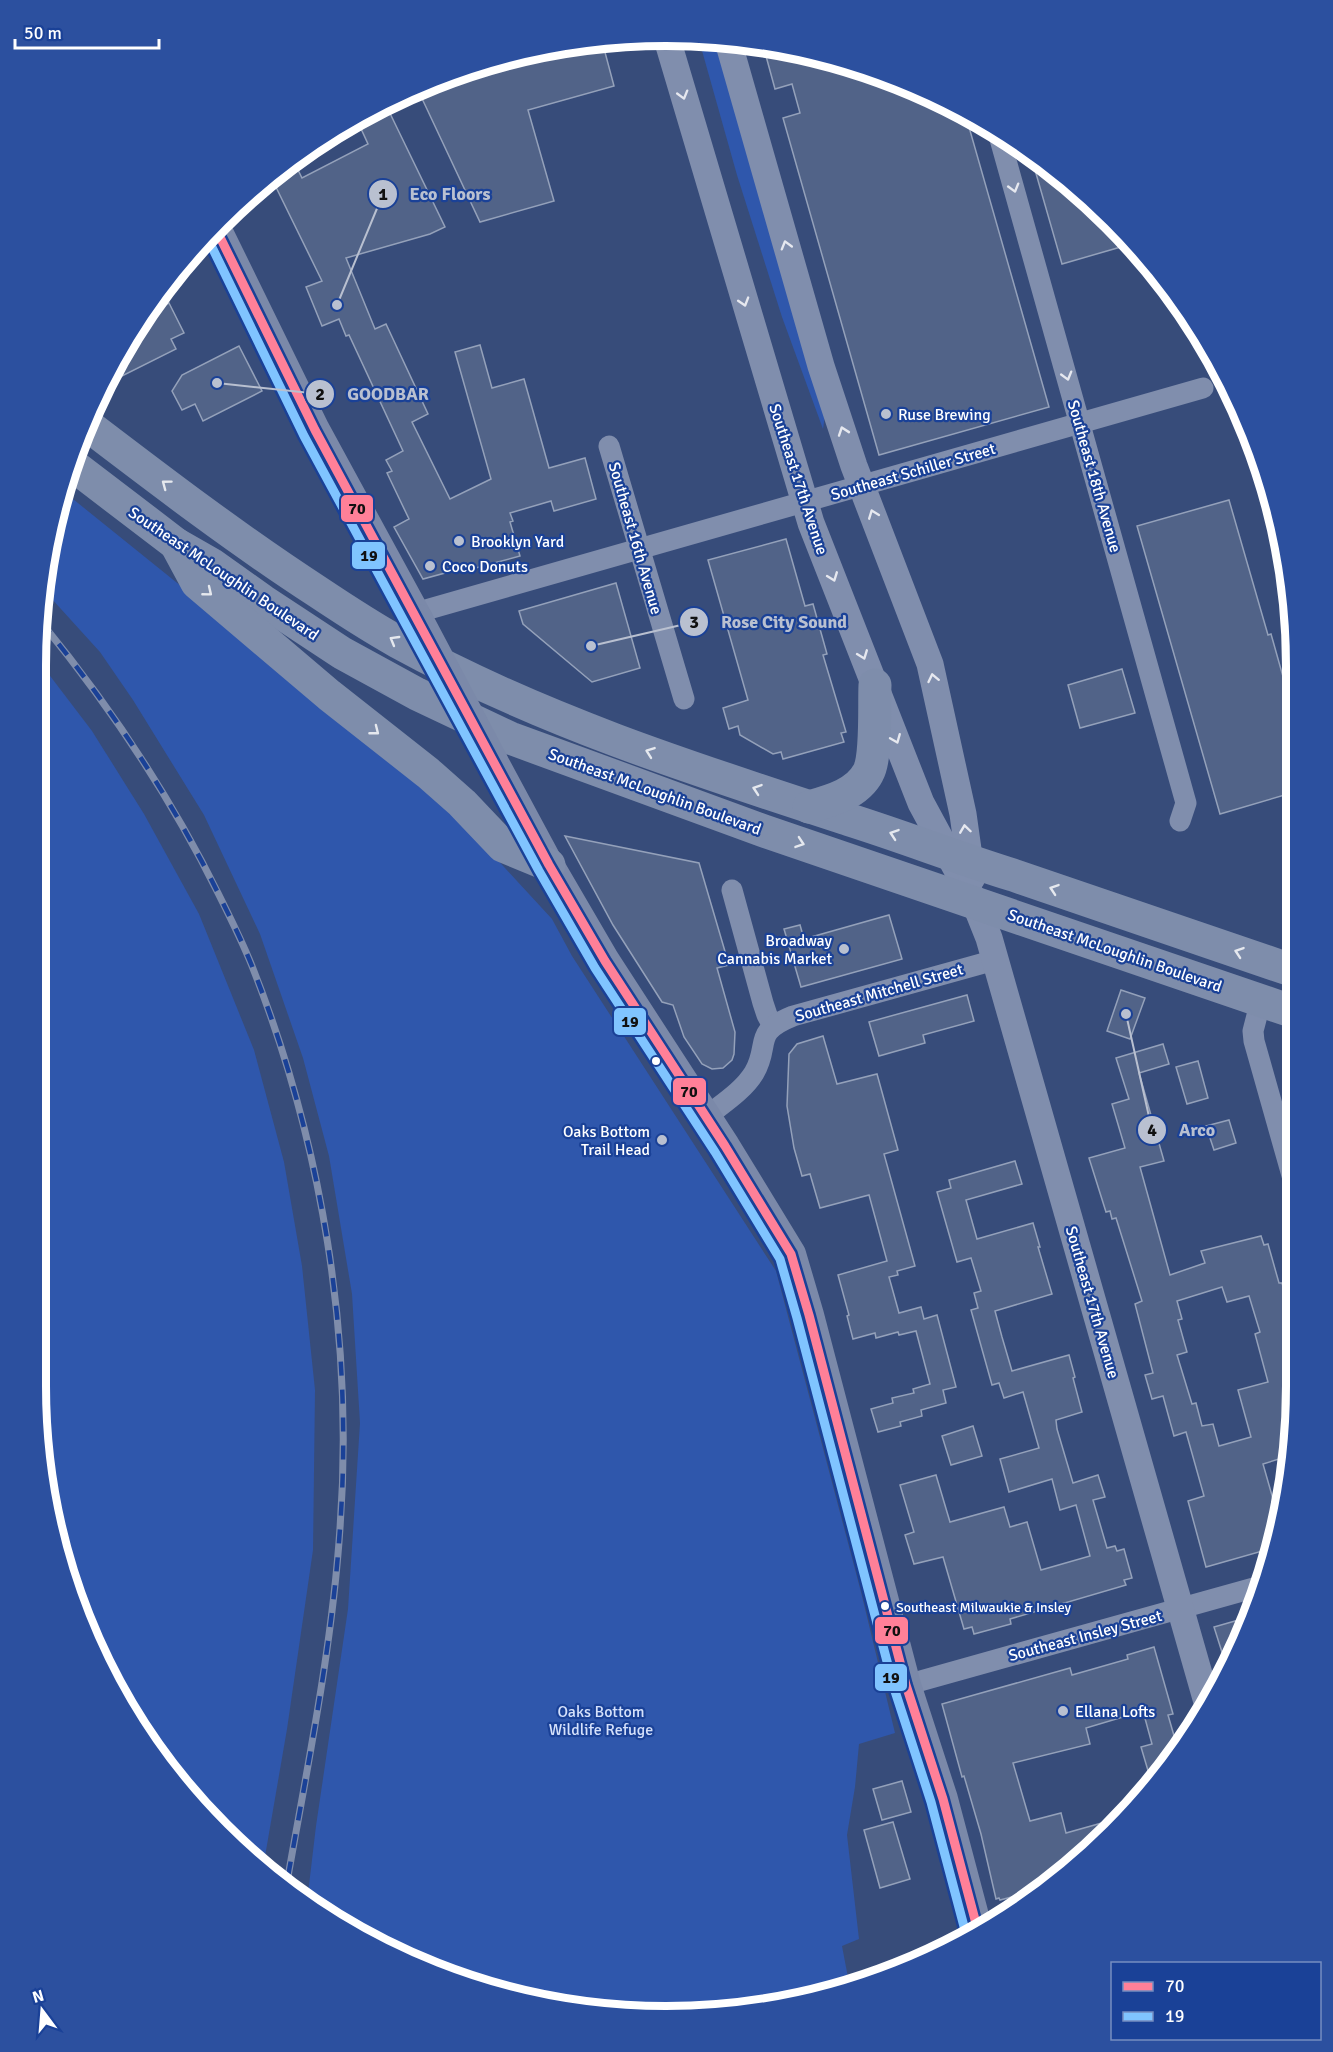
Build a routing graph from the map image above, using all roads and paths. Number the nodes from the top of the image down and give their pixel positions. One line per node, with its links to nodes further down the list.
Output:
1 (669, 46): 11 (street, Southeast 17th Avenue, one-way to 11)
2 (731, 50): 10 (street, Southeast 17th Avenue, one-way to 2)
3 (1002, 145): 6 (street, Southeast 18th Avenue, one-way to 6)
4 (214, 243): 14 (main road)
5 (1203, 387): 6 (street, Southeast Schiller Street)
6 (1080, 423): 10 (street, Southeast Schiller Street); 18 (street, Southeast 18th Avenue)
7 (94, 430): 17 (highway, one-way to 7)
8 (609, 446): 13 (street, Southeast 16th Avenue)
9 (78, 469): 12 (highway, Southeast McLoughlin Boulevard)
10 (862, 486): 11 (street, Southeast Schiller Street); 19 (street, Southeast 17th Avenue, one-way to 10)
11 (805, 503): 13 (street, Southeast Schiller Street); 15 (street, Southeast 17th Avenue, one-way to 15)
12 (176, 544): 20 (highway, one-way to 20); 22 (highway, Southeast McLoughlin Boulevard, one-way to 22)
13 (639, 549): 14 (street, Southeast Schiller Street); 16 (street, Southeast 16th Avenue)
14 (416, 616): 20 (main road, bridge)
15 (874, 685): 17 (highway); 19 (street, Southeast 17th Avenue, one-way to 19)
16 (684, 699)
17 (809, 807): 19 (highway, one-way to 17)
18 (1180, 821)
19 (959, 858): 22 (street, Southeast 17th Avenue); 24 (highway, one-way to 19)
20 (549, 865): 28 (main road)
21 (732, 890): 27 (street)
22 (975, 903): 23 (street, Southeast 17th Avenue); 25 (highway, Southeast McLoughlin Boulevard)
23 (995, 960): 27 (street, Southeast Mitchell Street); 31 (street, Southeast 17th Avenue)
24 (1286, 968)
25 (1260, 1000): 26 (highway, Southeast McLoughlin Boulevard); 29 (street)
26 (1286, 1009)
27 (773, 1026): 28 (street, Southeast Mitchell Street)
28 (706, 1117): 32 (main road)
29 (1286, 1154)
30 (1253, 1588): 31 (street, Southeast Insley Street)
31 (1180, 1609): 32 (street, Southeast Insley Street); 33 (street, Southeast 17th Avenue)
32 (906, 1684): 34 (main road)
33 (1204, 1693)
34 (976, 1922)

